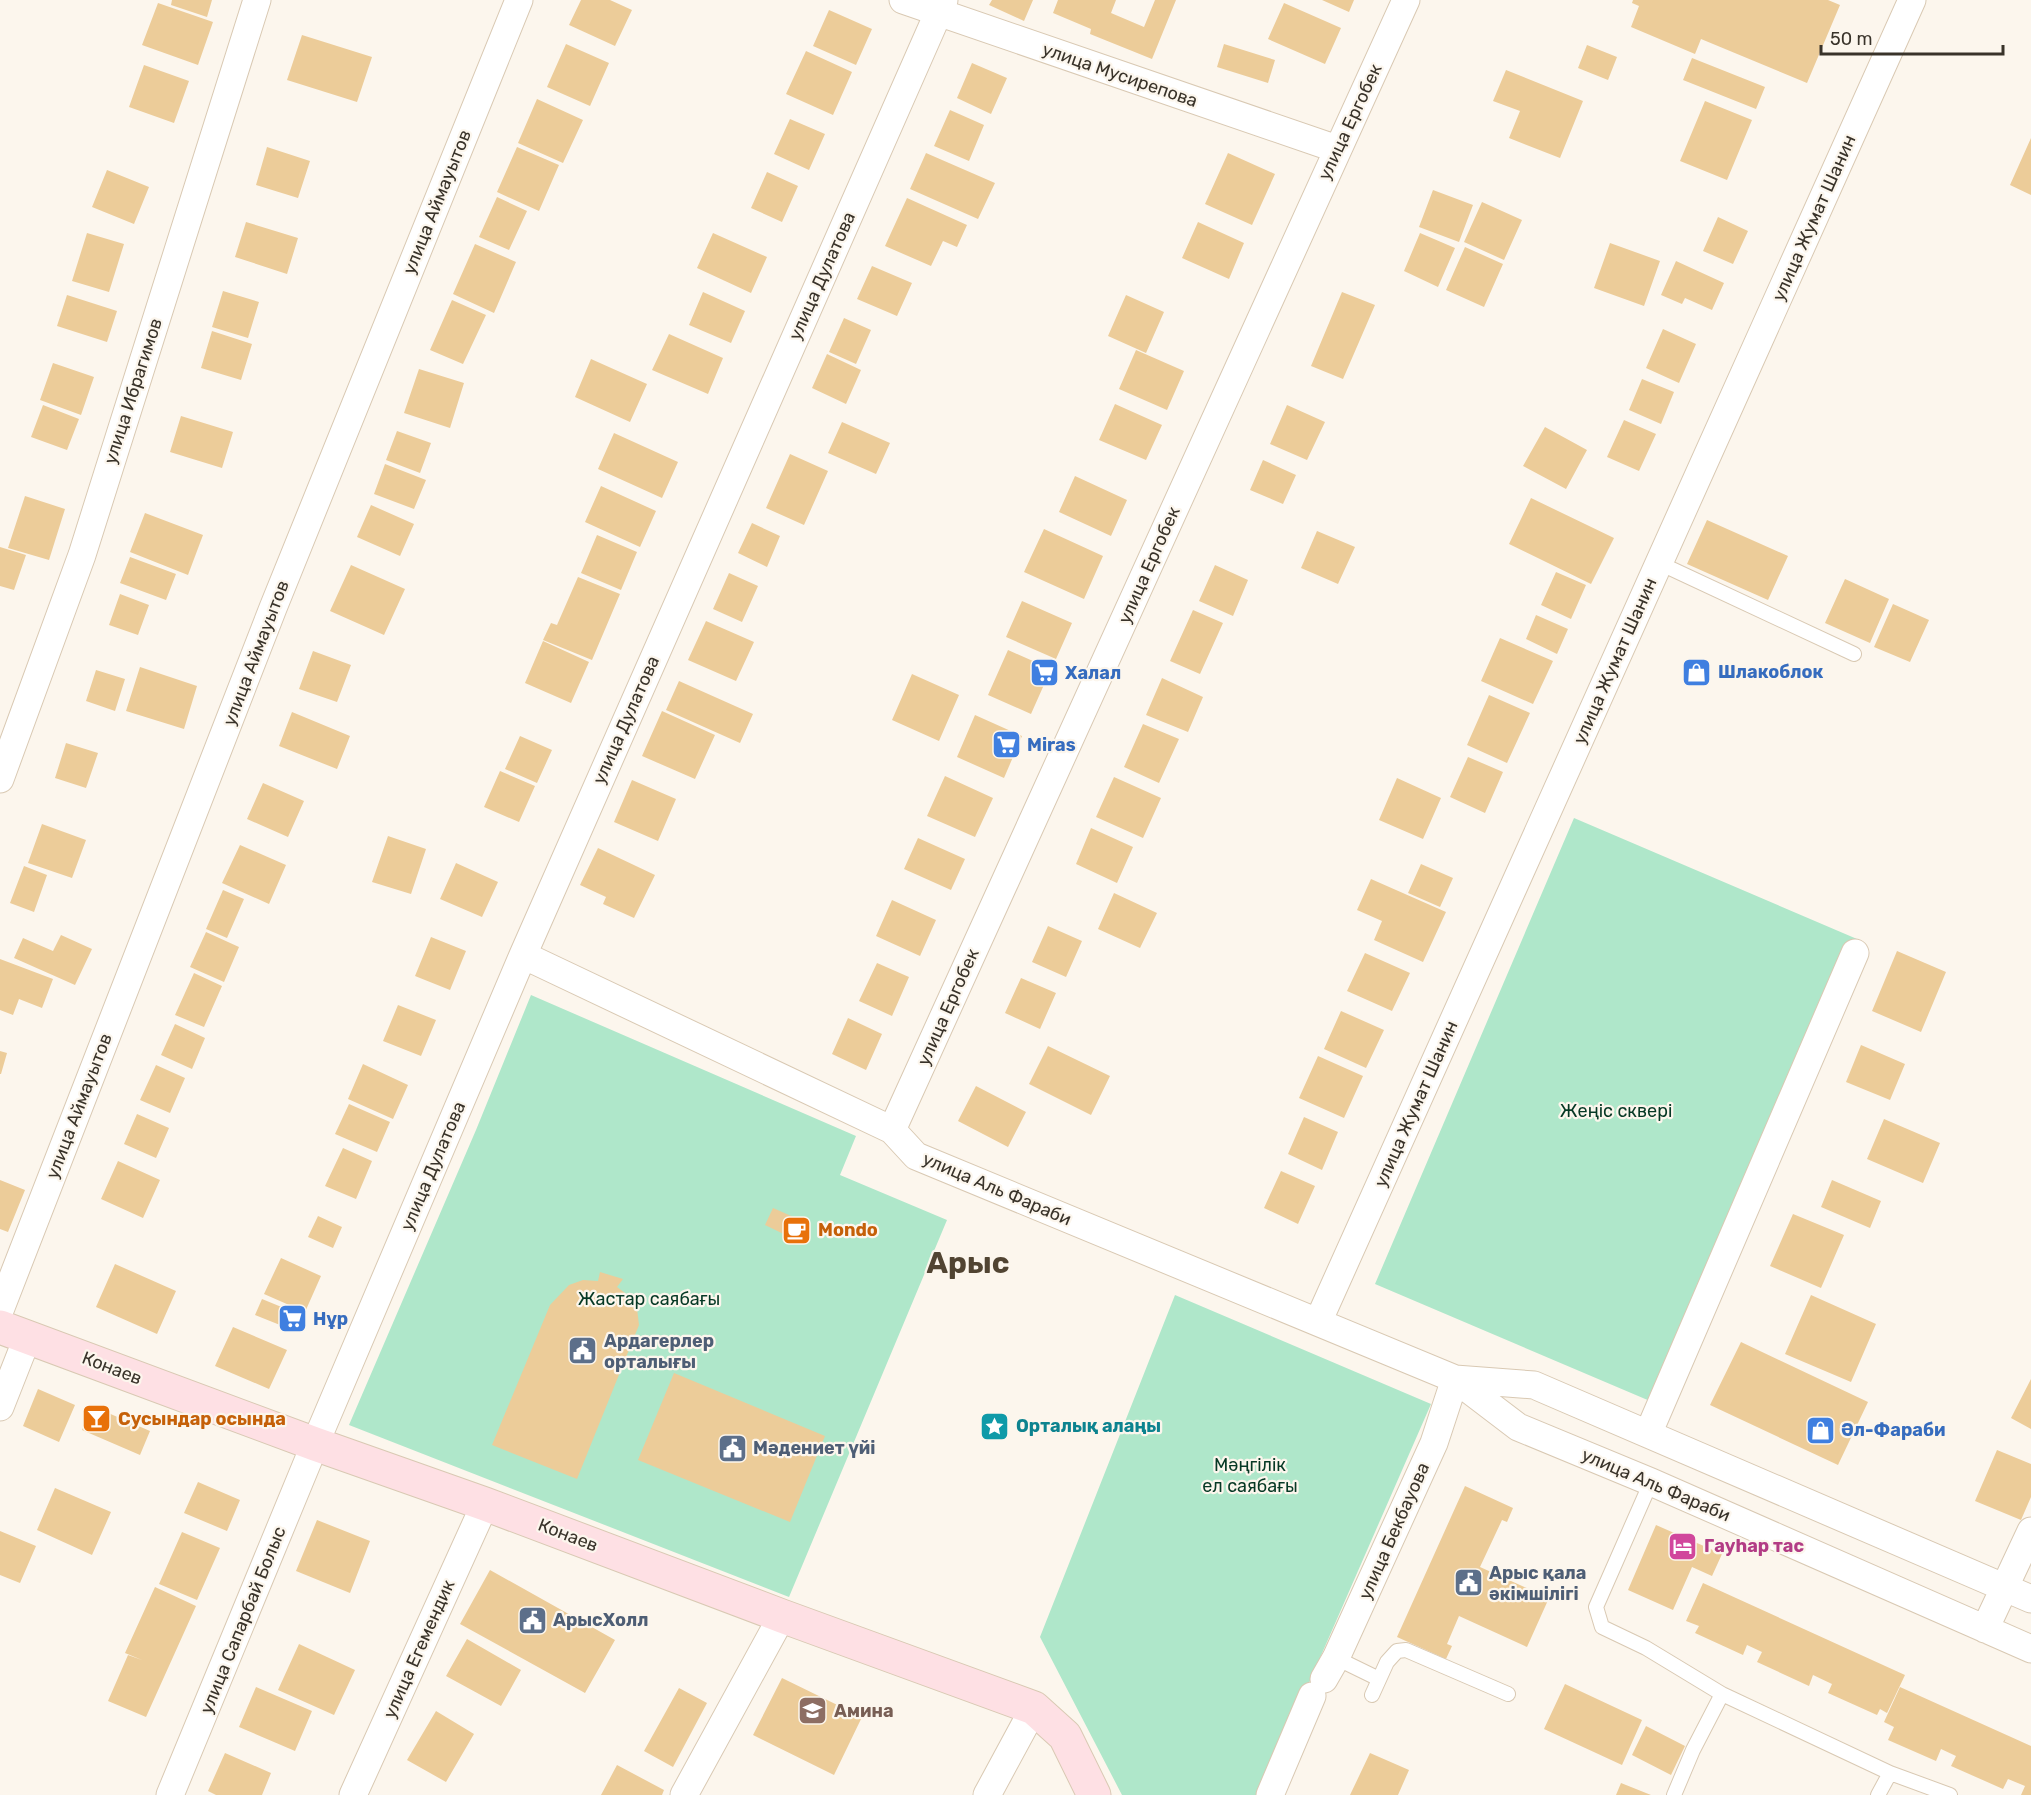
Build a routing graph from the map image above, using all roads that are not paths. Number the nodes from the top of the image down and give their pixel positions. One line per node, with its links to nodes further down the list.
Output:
1 (257, 0): 10 (street, улица Ибрагимов)
2 (519, 0): 14 (street, улица Аймауытов)
3 (903, 0): 6 (street, улица Мусирепова)
4 (1406, 0): 7 (street, улица Ергобек)
5 (1912, 0): 8 (street, улица Жумат Шанин)
6 (941, 6): 7 (street, улица Мусирепова); 12 (street, улица Дулатова)
7 (1337, 149): 13 (street, улица Ергобек)
8 (1659, 563): 9 (lane); 15 (street, улица Жумат Шанин)
9 (1854, 654)
10 (0, 779)
11 (1855, 953): 19 (street)
12 (523, 955): 13 (street, улица Аль Фараби); 20 (street, улица Дулатова)
13 (892, 1130): 15 (street, улица Аль Фараби)
14 (0, 1310)
15 (1318, 1322): 17 (street, улица Аль Фараби)
16 (14, 1332): 18 (street); 20 (main road, Конаев)
17 (1455, 1379): 19 (street, улица Аль Фараби); 21 (street, улица Аль Фараби); 29 (street, улица Бекбауова)
18 (0, 1407)
19 (1648, 1434): 24 (street, улица Аль Фараби)
20 (315, 1444): 22 (main road, Конаев); 36 (street, улица Cапарбай Болыс)
21 (1651, 1482): 27 (street, улица Аль Фараби); 31 (lane)
22 (485, 1504): 26 (main road, Конаев); 37 (street, улица Егемендик)
23 (2031, 1531): 24 (street)
24 (2004, 1587): 25 (street, улица Аль Фараби); 27 (street)
25 (2031, 1599)
26 (782, 1616): 34 (main road, Конаев); 38 (street)
27 (1985, 1629): 28 (street, улица Аль Фараби)
28 (2031, 1649)
29 (1324, 1678): 30 (lane); 41 (street, улица Бекбауова)
30 (1379, 1679): 32 (lane); 33 (lane)
31 (1722, 1694): 35 (lane); 42 (lane)
32 (1372, 1695)
33 (1508, 1695)
34 (1034, 1708): 39 (street); 40 (main road, Конаев)
35 (1890, 1773): 43 (lane); 44 (lane)
36 (170, 1795)
37 (353, 1795)
38 (684, 1795)
39 (987, 1795)
40 (1094, 1795)
41 (1270, 1795)
42 (1674, 1795)
43 (1878, 1795)
44 (1950, 1795)

